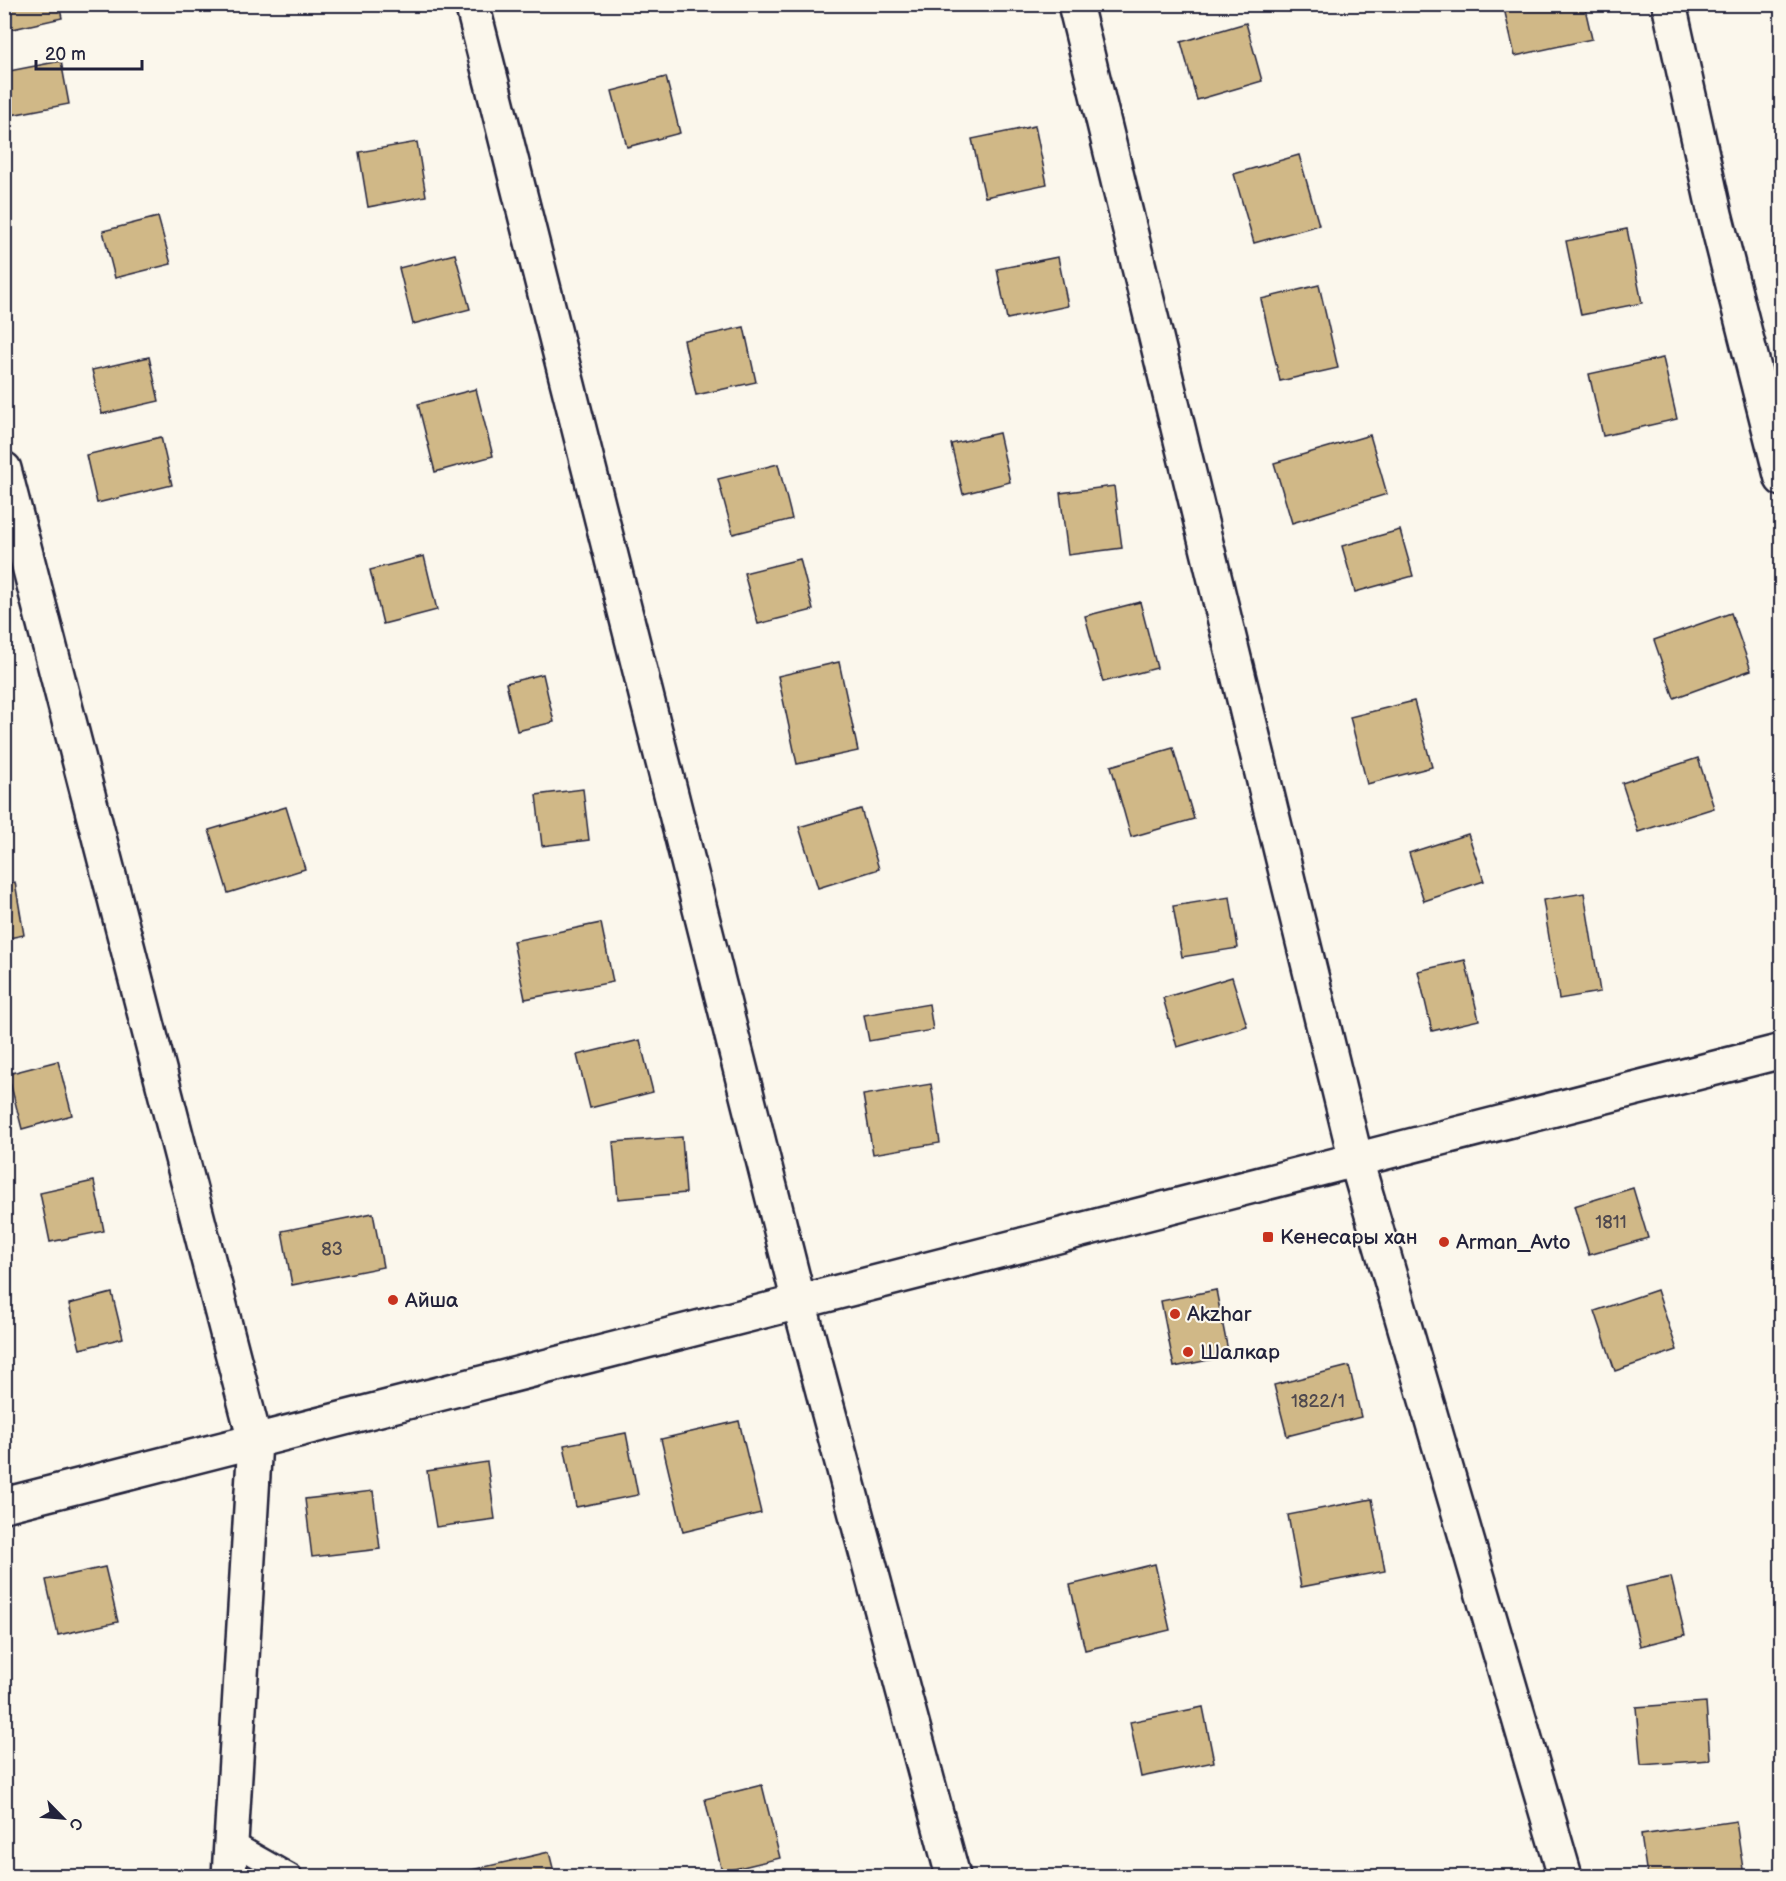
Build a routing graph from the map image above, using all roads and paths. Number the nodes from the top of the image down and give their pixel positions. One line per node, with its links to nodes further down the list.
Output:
1 (472, 4): 8 (street)
2 (1075, 4): 7 (street)
3 (1669, 4): 5 (street)
4 (4, 469): 9 (street)
5 (1782, 479)
6 (1782, 1051): 7 (street)
7 (1356, 1160): 8 (street); 15 (street)
8 (799, 1302): 9 (street); 14 (street)
9 (255, 1441): 10 (street); 11 (street)
10 (4, 1505)
11 (231, 1842): 12 (street); 13 (lane)
12 (229, 1876)
13 (291, 1876)
14 (953, 1876)
15 (1564, 1876)

